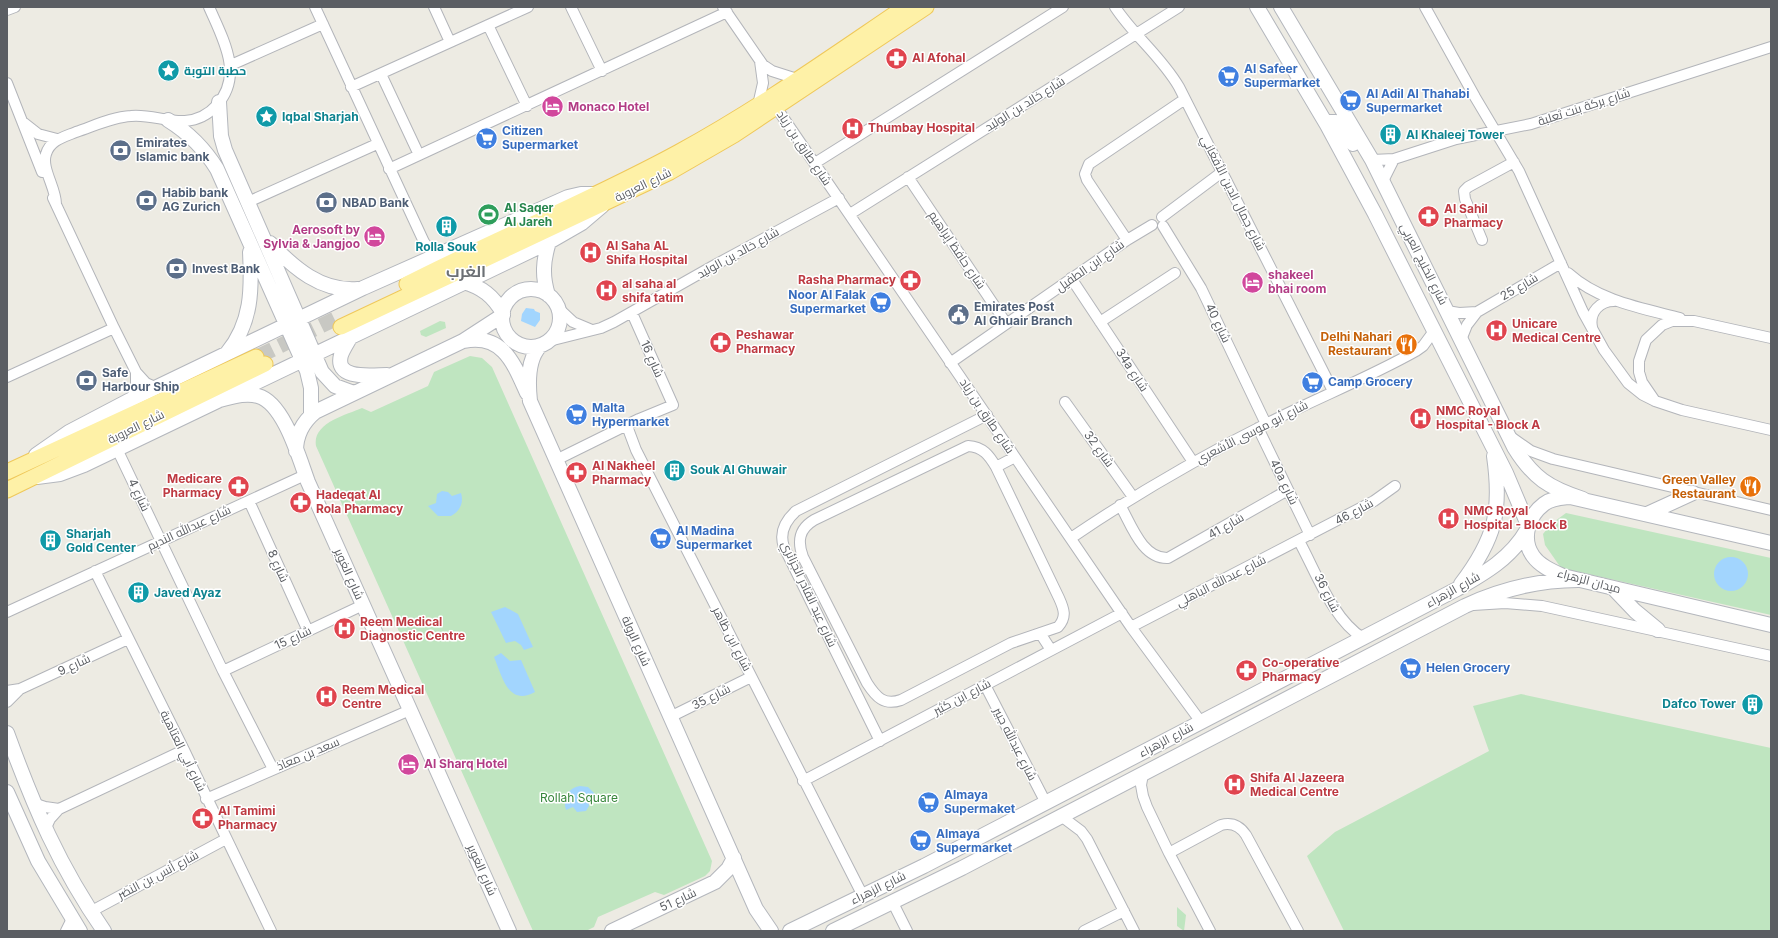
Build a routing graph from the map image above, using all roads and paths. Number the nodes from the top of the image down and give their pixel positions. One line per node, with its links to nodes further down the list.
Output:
1 (15, 7): 15 (street)
2 (209, 7): 23 (street)
3 (434, 7): 20 (street)
4 (528, 7): 14 (street)
5 (571, 7): 24 (street)
6 (905, 7): 26 (main road, شارع العروبة)
7 (926, 7): 33 (main road, شارع العروبة)
8 (1063, 7): 44 (street)
9 (1114, 7): 19 (street, شارع جمال الدين الأفغاني)
10 (1179, 7): 19 (street, شارع خالد بن الوليد)
11 (1258, 7): 36 (street, شارع الخليج العربي)
12 (1281, 7): 42 (street, شارع الخليج العربي)
13 (1425, 7): 37 (street)
14 (518, 9): 18 (street)
15 (7, 10)
16 (725, 10): 22 (street); 24 (street)
17 (319, 15): 23 (street); 28 (street)
18 (488, 25): 20 (street); 32 (street)
19 (1137, 34): 29 (street, شارع جمال الدين الأفغاني); 47 (street, شارع خالد بن الوليد)
20 (450, 42): 25 (street)
21 (1771, 47): 37 (street, شارع بركة بنت ثعلبة)
22 (760, 61): 26 (street); 31 (street)
23 (231, 65): 30 (street)
24 (602, 71): 32 (street)
25 (381, 74): 28 (street); 40 (street)
26 (797, 79): 31 (main road, شارع العروبة)
27 (7, 83): 35 (street)
28 (351, 87): 39 (street)
29 (1185, 99): 46 (street, شارع جمال الدين الأفغاني); 56 (street)
30 (219, 102): 34 (street); 51 (street)
31 (758, 105): 50 (main road, شارع العروبة)
32 (527, 106): 40 (street)
33 (776, 107): 44 (street, شارع طارق بن زياد); 50 (main road, شارع العروبة)
34 (168, 120): 38 (street); 59 (street)
35 (22, 121): 38 (street); 52 (street)
36 (1327, 126): 42 (street); 81 (street, شارع الخليج العربي)
37 (1495, 132): 41 (street, شارع بركة بنت ثعلبة); 43 (street)
38 (57, 139): 52 (street)
39 (377, 144): 45 (street); 51 (street)
40 (419, 155): 45 (street)
41 (1394, 159): 42 (street, شارع بركة بنت ثعلبة); 48 (street)
42 (1372, 160): 48 (street, شارع الخليج العربي)
43 (1514, 162): 57 (street); 61 (street)
44 (815, 163): 49 (street, شارع طارق بن زياد)
45 (389, 169): 60 (street)
46 (1222, 172): 54 (street); 95 (street, شارع جمال الدين الأفغاني)
47 (908, 177): 53 (street, شارع خالد بن الوليد); 76 (street, شارع حافظ إبراهيم)
48 (1383, 181): 69 (street, شارع الخليج العربي)
49 (839, 198): 53 (street, شارع طارق بن زياد); 71 (street, شارع خالد بن الوليد)
50 (598, 200): 58 (street); 60 (street); 78 (main road, شارع العروبة)
51 (248, 202): 55 (street)
52 (56, 204): 79 (street)
53 (850, 214): 90 (street, شارع طارق بن زياد)
54 (1163, 222): 56 (street, شارع ابن الطفيل); 105 (street, شارع 40)
55 (264, 237): 65 (street); 73 (street)
56 (1127, 240): 63 (street, شارع ابن الطفيل)
57 (1482, 240)
58 (549, 242): 64 (street); 66 (street)
59 (250, 243): 77 (street); 88 (street)
60 (440, 253): 65 (street)
61 (1564, 268): 67 (street); 70 (street, شارع 25); 82 (street)
62 (1175, 273): 75 (street)
63 (1071, 278): 75 (street, 34a شارع); 76 (street, شارع ابن الطفيل)
64 (463, 282): 72 (street); 78 (street)
65 (363, 288): 73 (street)
66 (548, 295): 68 (street); 72 (street)
67 (1616, 301): 74 (street); 82 (street)
68 (558, 308): 80 (street); 86 (street)
69 (1447, 311): 70 (street, شارع 25); 84 (street, شارع الخليج العربي)
70 (1477, 312): 84 (street, شارع 25)
71 (632, 313): 80 (street, شارع خالد بن الوليد); 104 (street, شارع 16)
72 (503, 314): 85 (street); 86 (street)
73 (300, 319): 77 (street); 87 (street)
74 (1683, 319): 83 (street); 100 (street)
75 (1100, 322): 113 (street, 34a شارع)
76 (1006, 323): 90 (street, شارع ابن الطفيل)
77 (286, 326): 88 (street); 89 (street)
78 (343, 327): 87 (street); 92 (street)
79 (114, 328): 91 (street); 93 (street)
80 (594, 330): 86 (street, شارع خالد بن الوليد)
81 (1434, 331): 95 (street, شارع أبو موسى الأشعري); 108 (street, شارع الخليج العربي)
82 (1594, 331): 100 (street)
83 (1771, 338)
84 (1461, 340): 106 (street, شارع الخليج العربي)
85 (463, 341): 92 (street); 99 (street)
86 (544, 343): 99 (street, شارع الرولة)
87 (314, 353): 89 (street); 96 (street)
88 (224, 355): 94 (street)
89 (301, 360): 98 (street); 102 (street)
90 (950, 363): 103 (street, شارع طارق بن زياد)
91 (136, 372): 94 (street); 97 (street)
92 (392, 375): 96 (street)
93 (7, 378)
94 (157, 388): 97 (street)
95 (1333, 391): 105 (street, شارع أبو موسى الأشعري)
96 (354, 393): 102 (street)
97 (130, 400): 114 (street)
98 (215, 401): 109 (street); 110 (street, شارع الغوير)
99 (530, 401): 112 (street, شارع الرولة)
100 (1655, 401): 107 (street)
101 (1065, 402): 123 (street, شارع 32)
102 (311, 415): 110 (street)
103 (987, 415): 111 (street, شارع طارق بن زياد); 125 (street, شارع عبد القادر الجزائري)
104 (627, 426): 112 (street); 155 (street, شارع ابن ظاهر)
105 (1262, 426): 113 (street, شارع أبو موسى الأشعري); 121 (street, 40a شارع)
106 (1503, 428): 122 (street); 124 (street, شارع الخليج العربي)
107 (1771, 430)
108 (1493, 448): 131 (street, شارع الخليج العربي); 140 (street)
109 (117, 449): 118 (street); 135 (street, شارع 4)
110 (296, 451): 117 (street, شارع الغوير)
111 (1015, 457): 115 (street); 133 (street, شارع طارق بن زياد)
112 (556, 460): 163 (street, شارع الرولة)
113 (1193, 462): 123 (street, شارع أبو موسى الأشعري)
114 (26, 463): 116 (main road, شارع العروبة); 118 (main road, شارع العروبة)
115 (996, 467): 130 (street); 149 (street)
116 (7, 472)
117 (305, 475): 126 (street, شارع عبدالله النديم); 141 (street, شارع الغوير)
118 (34, 478): 120 (main road, شارع العروبة)
119 (1395, 486): 132 (street, شارع 46)
120 (7, 490)
121 (1288, 490): 127 (street, شارع 41); 132 (street, 40a شارع)
122 (1693, 493): 128 (street); 129 (street)
123 (1133, 497): 127 (street, شارع أبو موسى الأشعري)
124 (1583, 499): 129 (street); 131 (street)
125 (817, 500): 130 (street); 159 (street, شارع عبد القادر الجزائري)
126 (249, 501): 135 (street, شارع عبدالله النديم); 148 (street, شارع 8)
127 (1120, 505): 133 (street, شارع أبو موسى الأشعري)
128 (1769, 507)
129 (1647, 514): 136 (street)
130 (824, 515): 156 (street)
131 (1528, 527): 138 (street, ميدان الزهراء); 140 (street, شارع الزهراء)
132 (1310, 535): 134 (street, شارع عبدالله الباهلي)
133 (1071, 538): 144 (street, شارع طارق بن زياد)
134 (1300, 540): 146 (street, شارع عبدالله الباهلي); 150 (street, شارع 36)
135 (160, 542): 137 (street, شارع عبدالله النديم); 154 (street, شارع 4)
136 (1771, 543)
137 (95, 572): 143 (street, شارع عبدالله النديم); 151 (street, شارع أبي العتاهية)
138 (1578, 580): 139 (street, ميدان الزهراء); 142 (street, شارع الزهراء)
139 (1613, 588): 145 (street, ميدان الزهراء); 147 (street)
140 (1457, 589): 150 (street, شارع الزهراء)
141 (363, 605): 148 (street, شارع 15); 162 (street, شارع الغوير)
142 (1465, 606): 147 (street); 169 (street, شارع الزهراء)
143 (7, 612)
144 (1122, 614): 146 (street, شارع طارق بن زياد); 152 (street, شارع ابن كثير)
145 (1771, 625)
146 (1131, 627): 164 (street, شارع طارق بن زياد)
147 (1658, 630): 153 (street)
148 (308, 631): 154 (street, شارع 15)
149 (1040, 633): 152 (street); 156 (street)
150 (1363, 638): 164 (street, شارع الزهراء)
151 (128, 639): 158 (street, شارع 9); 167 (street, شارع أبي العتاهية)
152 (1051, 650): 157 (street, شارع ابن كثير)
153 (1771, 656)
154 (223, 671): 168 (street, شارع 4)
155 (751, 677): 163 (street, شارع 35); 170 (street, شارع ابن ظاهر)
156 (867, 683): 159 (street)
157 (985, 685): 166 (street, شارع ابن كثير); 174 (street, شارع عبدالله جبير)
158 (20, 689): 160 (street, شارع 9); 161 (street, شارع 9)
159 (855, 690): 166 (street, شارع عبد القادر الجزائري)
160 (7, 691)
161 (7, 702)
162 (410, 710): 168 (street, سعد بن معاذ); 189 (street, شارع الغوير)
163 (670, 717): 180 (street, شارع الرولة)
164 (1201, 722): 174 (street, شارع الزهراء)
165 (7, 733): 173 (street)
166 (880, 741): 170 (street, شارع ابن كثير)
167 (184, 750): 172 (street, شارع أبي العتاهية); 175 (street)
168 (273, 769): 172 (street, سعد بن معاذ)
169 (1143, 774): 176 (street, شارع الزهراء); 179 (street)
170 (803, 781): 181 (street, شارع ابن ظاهر)
171 (7, 792): 185 (street)
172 (206, 799): 178 (street, شارع أبي العتاهية)
173 (33, 803): 175 (street); 177 (street)
174 (1046, 803): 181 (street, شارع الزهراء)
175 (59, 809): 177 (street)
176 (1062, 816): 182 (street, شارع الزهراء); 183 (street)
177 (45, 830): 184 (street)
178 (226, 839): 184 (street, شارع أنس بن النضر); 188 (street, شارع أبي العتاهية)
179 (1169, 853): 186 (street); 197 (street)
180 (734, 858): 190 (street, شارع 51); 191 (street, شارع الرولة)
181 (863, 896): 192 (street, شارع الزهراء)
182 (893, 903): 193 (street, شارع الزهراء); 194 (street)
183 (1124, 911): 195 (street); 196 (street)
184 (90, 912): 187 (street)
185 (73, 927)
186 (1299, 930)
187 (104, 931)
188 (270, 931)
189 (509, 931)
190 (612, 931)
191 (771, 931)
192 (790, 931)
193 (833, 931)
194 (907, 931)
195 (1084, 931)
196 (1134, 931)
197 (1210, 931)

